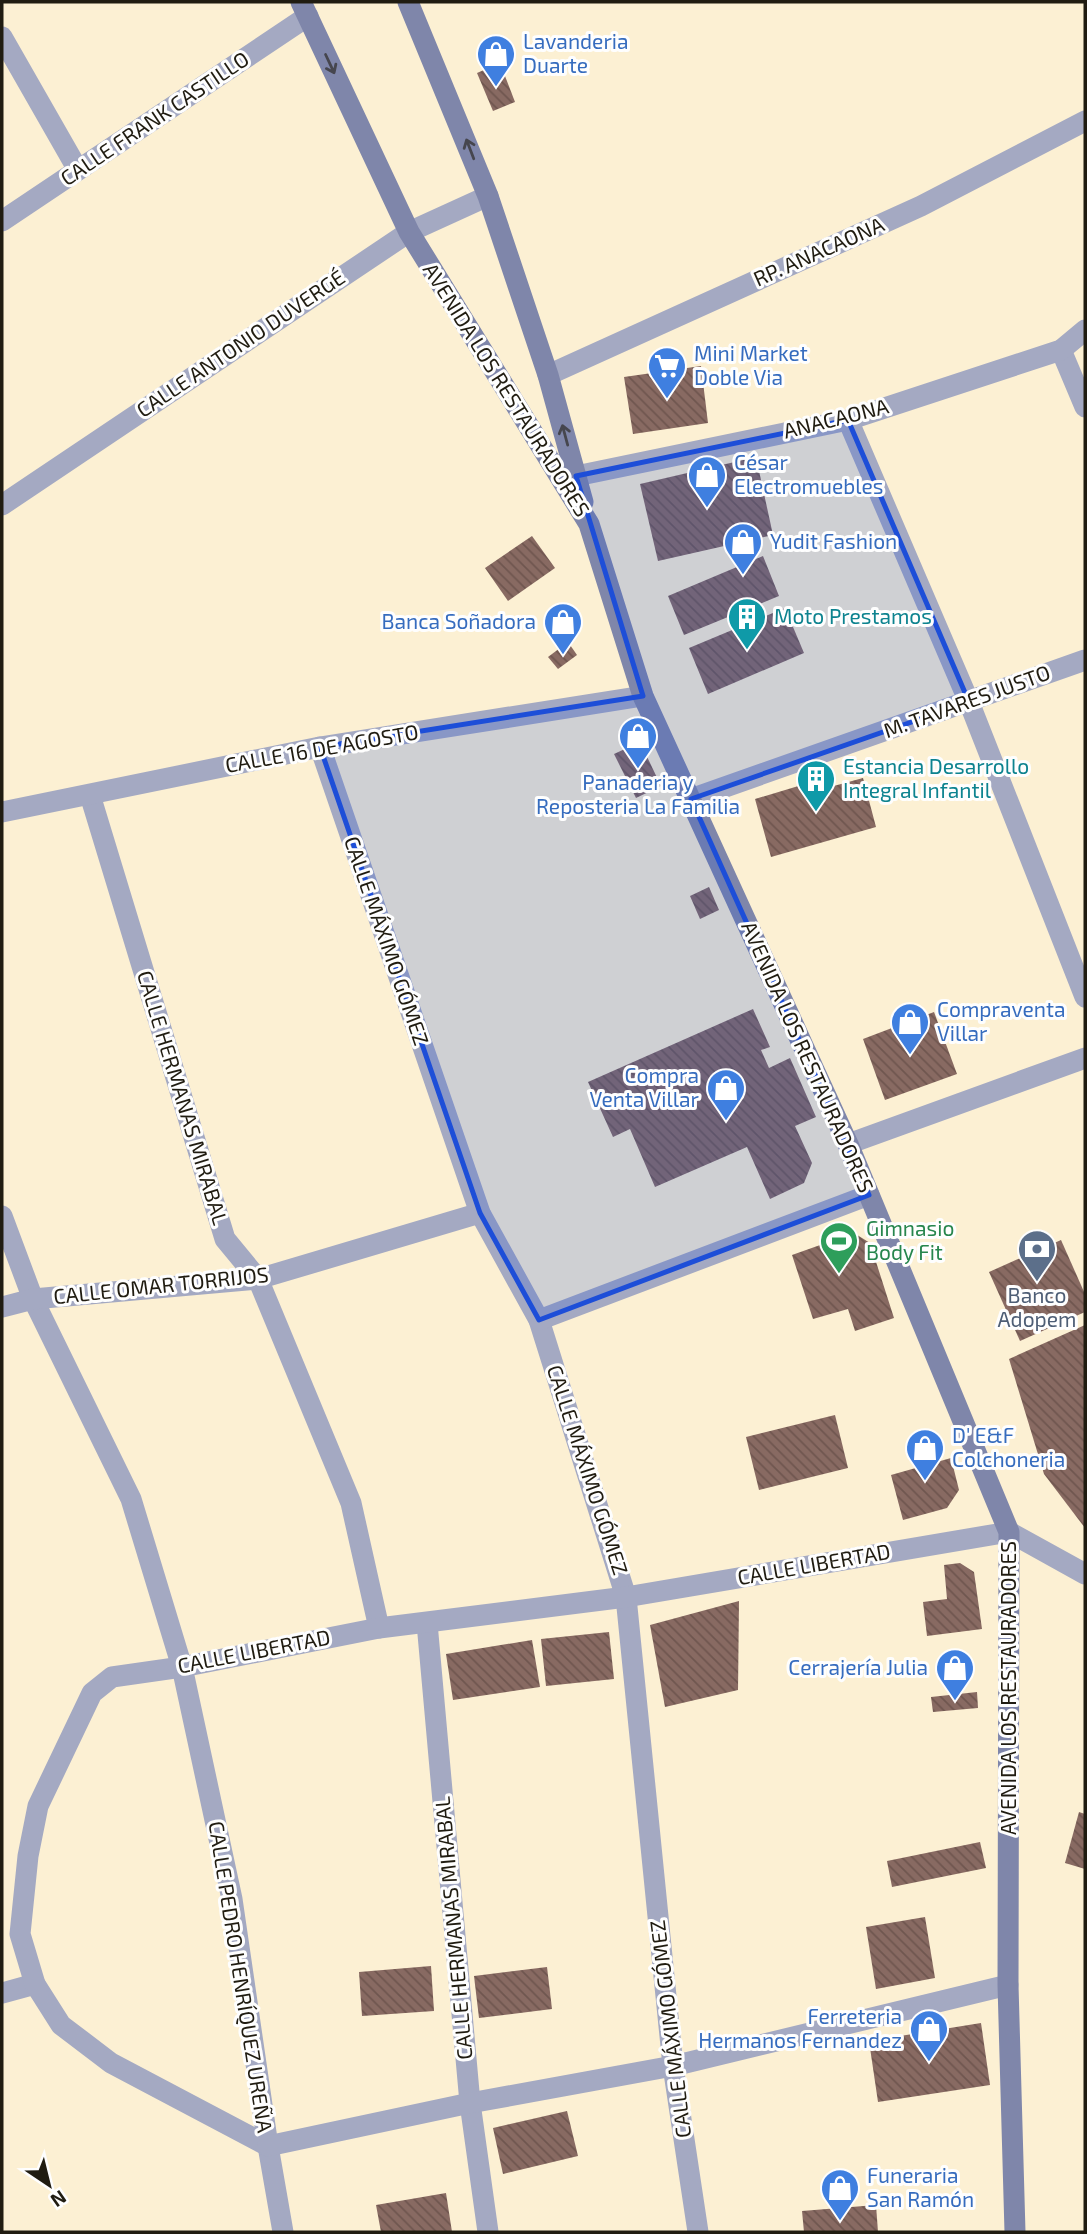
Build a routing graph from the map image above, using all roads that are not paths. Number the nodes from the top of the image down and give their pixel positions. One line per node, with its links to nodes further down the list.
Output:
1 (408, 2): 6 (street, one-way to 1)
2 (304, 9): 5 (street, CALLE FRANK CASTILLO); 8 (street, AVENIDA LOS RESTAURADORES, one-way to 8)
3 (2, 37): 5 (street)
4 (1085, 121): 11 (street, RP. ANACAONA)
5 (78, 170): 7 (street, CALLE FRANK CASTILLO)
6 (488, 196): 8 (street, CALLE ANTONIO DUVERGÉ); 11 (street)
7 (2, 221)
8 (409, 232): 15 (street, CALLE ANTONIO DUVERGÉ); 16 (street, AVENIDA LOS RESTAURADORES)
9 (1085, 330): 10 (street, ANACAONA)
10 (1061, 349): 12 (street); 13 (street, ANACAONA)
11 (548, 375): 14 (street, one-way to 11)
12 (1085, 407)
13 (848, 420): 14 (street, ANACAONA); 19 (street)
14 (576, 476): 16 (street)
15 (2, 505)
16 (589, 524): 18 (street, AVENIDA LOS RESTAURADORES)
17 (1085, 660): 19 (street, M. TAVARES JUSTO)
18 (643, 695): 20 (street, CALLE 16 DE AGOSTO); 22 (street, AVENIDA LOS RESTAURADORES)
19 (968, 702): 22 (street, M. TAVARES JUSTO); 24 (street)
20 (320, 747): 21 (street, CALLE 16 DE AGOSTO); 28 (street, CALLE MÁXIMO GÓMEZ)
21 (89, 795): 23 (street, CALLE 16 DE AGOSTO); 30 (street, CALLE HERMANAS MIRABAL)
22 (691, 799): 26 (street, AVENIDA LOS RESTAURADORES)
23 (2, 812)
24 (1085, 997)
25 (1085, 1058): 26 (street)
26 (848, 1144): 27 (street, AVENIDA LOS RESTAURADORES)
27 (869, 1195): 33 (street); 34 (street, AVENIDA LOS RESTAURADORES)
28 (480, 1213): 30 (street, CALLE OMAR TORRIJOS); 33 (street, CALLE MÁXIMO GÓMEZ)
29 (2, 1216): 31 (street, CALLE PEDRO HENRÍQUEZ UREÑA)
30 (258, 1279): 31 (street, CALLE OMAR TORRIJOS); 38 (street, CALLE HERMANAS MIRABAL)
31 (33, 1299): 32 (street, CALLE OMAR TORRIJOS); 39 (street, CALLE PEDRO HENRÍQUEZ UREÑA)
32 (2, 1307)
33 (539, 1320): 36 (street, CALLE MÁXIMO GÓMEZ)
34 (1009, 1532): 35 (street); 36 (street, CALLE LIBERTAD); 41 (street, AVENIDA LOS RESTAURADORES)
35 (1085, 1574)
36 (626, 1597): 37 (street, CALLE LIBERTAD); 43 (street, CALLE MÁXIMO GÓMEZ)
37 (427, 1623): 38 (street, CALLE LIBERTAD); 44 (street, CALLE HERMANAS MIRABAL)
38 (379, 1628): 39 (street, CALLE LIBERTAD)
39 (182, 1667): 40 (street, CALLE LIBERTAD); 45 (street, CALLE PEDRO HENRÍQUEZ UREÑA)
40 (35, 1984): 42 (street); 45 (street, CALLE LIBERTAD)
41 (1008, 1985): 43 (street); 49 (street, AVENIDA LOS RESTAURADORES)
42 (2, 1993)
43 (673, 2066): 44 (street); 48 (street, CALLE MÁXIMO GÓMEZ)
44 (470, 2103): 45 (street); 47 (street, CALLE HERMANAS MIRABAL)
45 (268, 2146): 46 (street, CALLE PEDRO HENRÍQUEZ UREÑA)
46 (284, 2232)
47 (488, 2232)
48 (698, 2232)
49 (1015, 2232)

